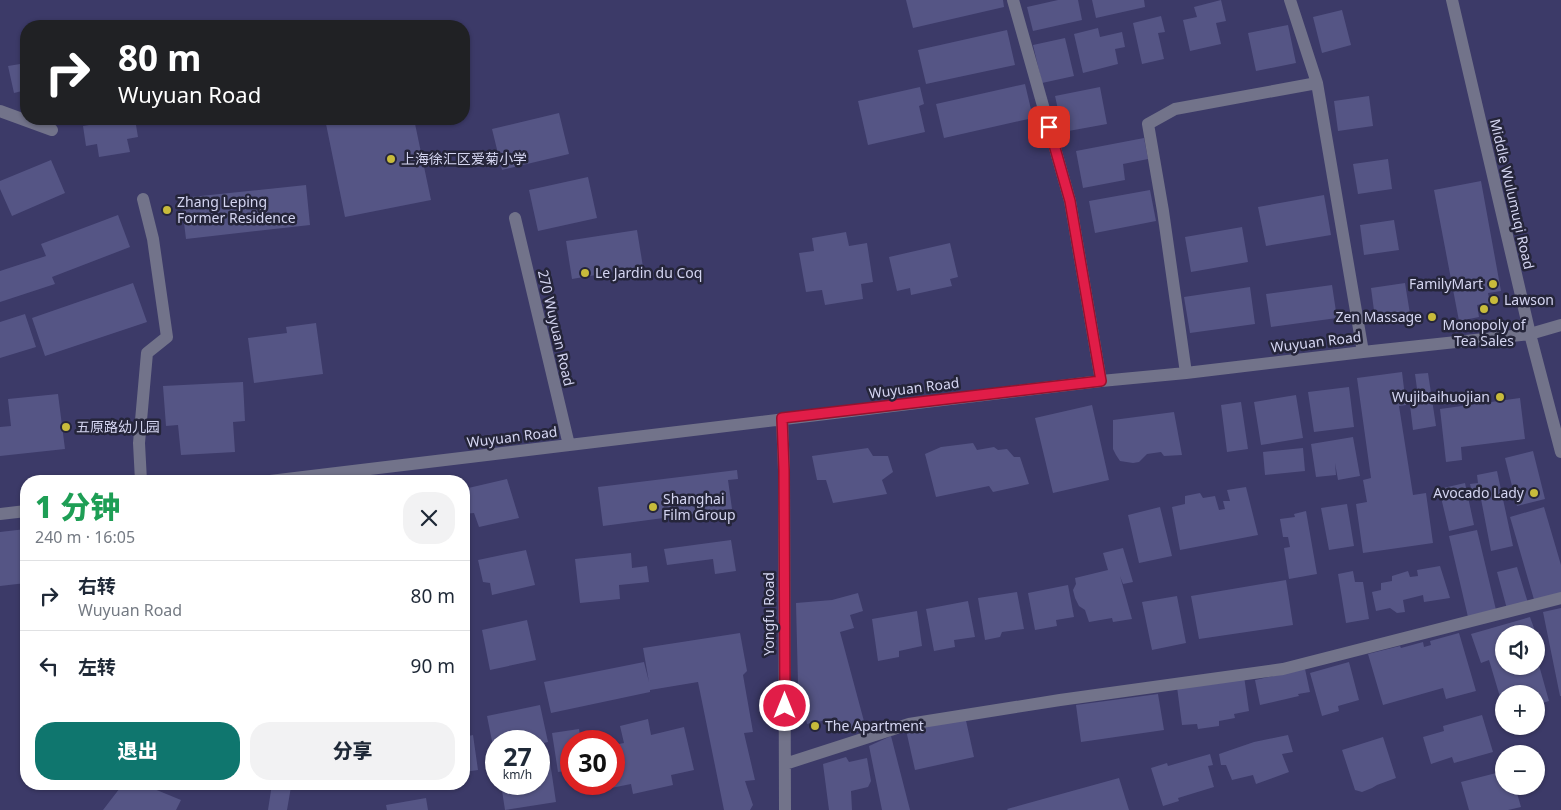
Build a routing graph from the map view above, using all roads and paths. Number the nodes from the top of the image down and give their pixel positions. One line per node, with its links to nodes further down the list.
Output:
1 (1013, 0): 15 (street)
2 (1290, 0): 4 (street)
3 (1452, 0): 12 (street, Middle Wulumuqi Road)
4 (1317, 83): 13 (street); 14 (street)
5 (0, 111): 6 (street)
6 (20, 118)
7 (38, 125): 8 (street)
8 (52, 130)
9 (143, 199): 19 (street)
10 (515, 218): 17 (street, 270 Wuyuan Road)
11 (1561, 325): 12 (street, Wuyuan Road)
12 (1530, 334): 13 (street, Wuyuan Road); 18 (street, Middle Wulumuqi Road)
13 (1363, 352): 14 (street, Wuyuan Road)
14 (1186, 373): 15 (street, Wuyuan Road)
15 (1101, 381): 16 (street, Wuyuan Road)
16 (782, 418): 17 (street, Wuyuan Road); 24 (street, Yongfu Road)
17 (568, 445): 20 (street, Wuyuan Road)
18 (1561, 452)
19 (141, 475)
20 (320, 475)
21 (20, 512): 22 (street)
22 (0, 514)
23 (1561, 598): 24 (street)
24 (785, 764): 25 (street, Yongfu Road)
25 (785, 810)

